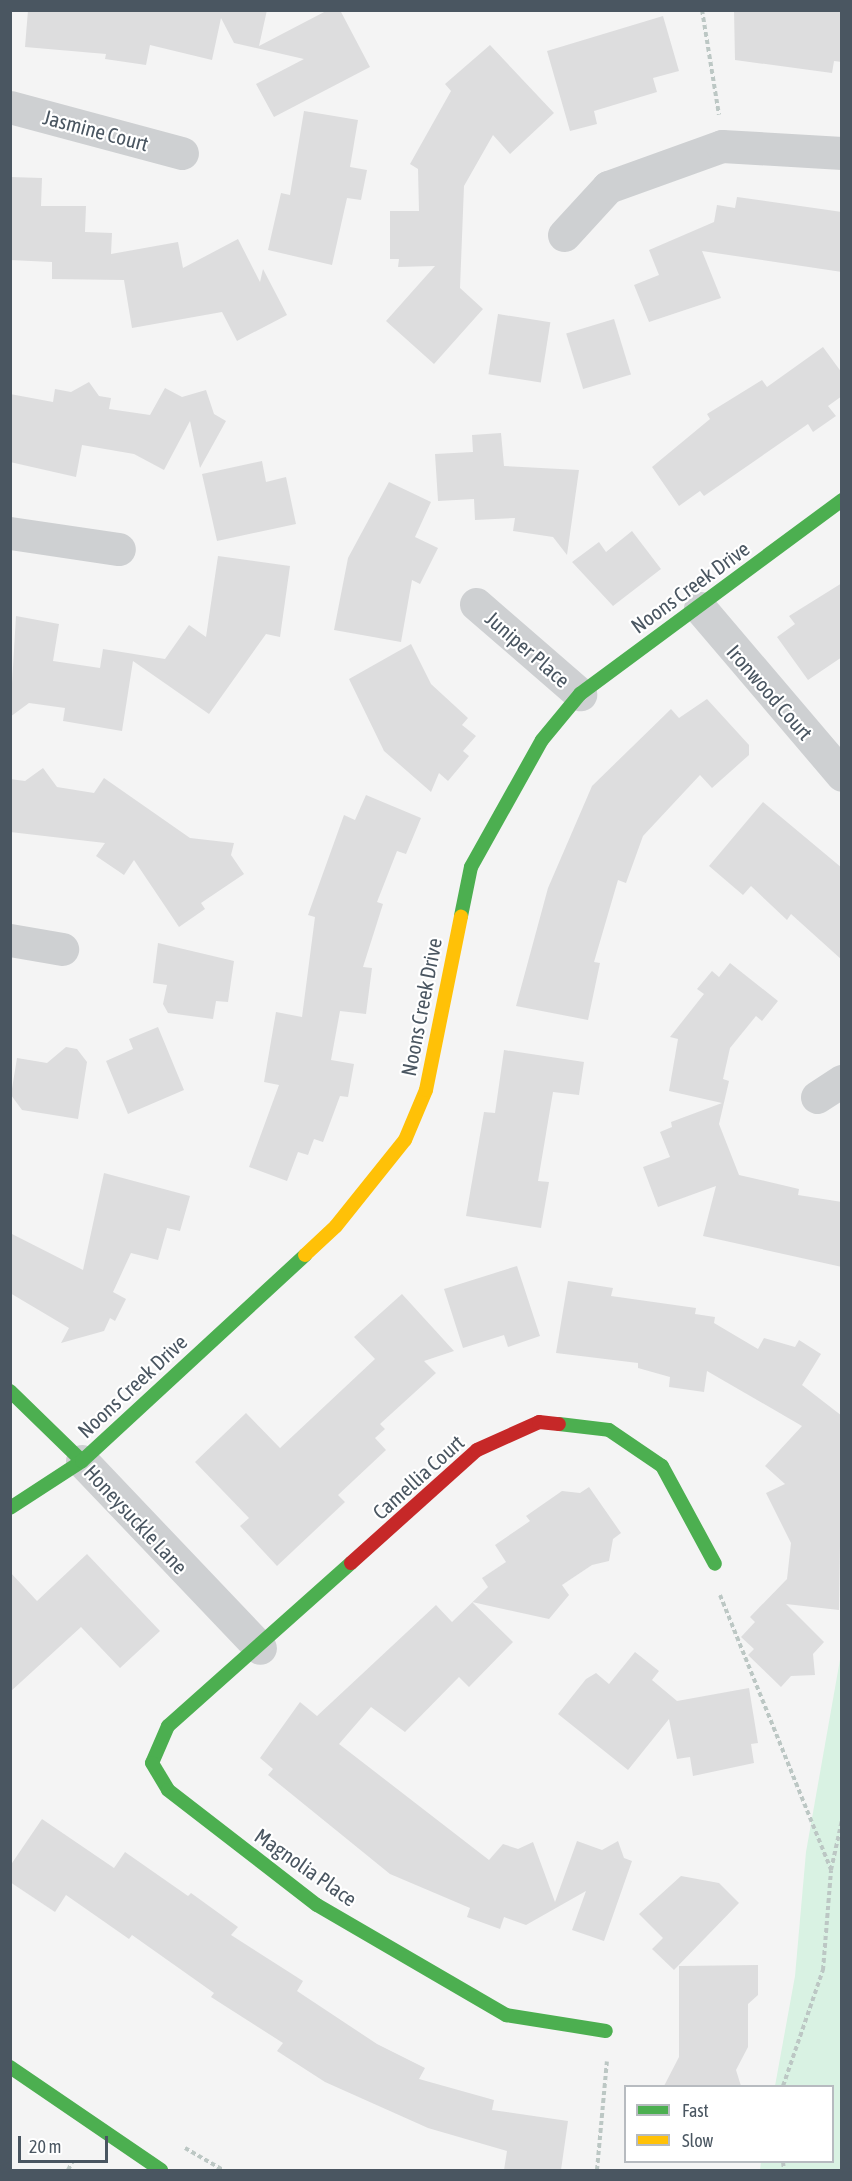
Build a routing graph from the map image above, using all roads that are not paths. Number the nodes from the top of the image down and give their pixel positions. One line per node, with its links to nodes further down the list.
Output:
1 (10, 107): 2 (street, Jasmine Court)
2 (182, 153)
3 (842, 153): 4 (street)
4 (564, 235)
5 (842, 500): 9 (street, Noons Creek Drive)
6 (10, 533): 7 (street)
7 (119, 549)
8 (476, 604): 10 (street, Juniper Place)
9 (700, 608): 10 (street, Noons Creek Drive); 11 (street, Ironwood Court)
10 (580, 694): 15 (street, Noons Creek Drive)
11 (842, 775)
12 (10, 940): 13 (street)
13 (62, 948)
14 (10, 1391): 15 (street, Honeysuckle Lane)
15 (82, 1461): 16 (street, Noons Creek Drive); 18 (street, Honeysuckle Lane)
16 (10, 1508)
17 (716, 1564): 18 (street, Camellia Court)
18 (260, 1648): 19 (street, Magnolia Place)
19 (606, 2031)
20 (10, 2067): 21 (street)
21 (161, 2170)

